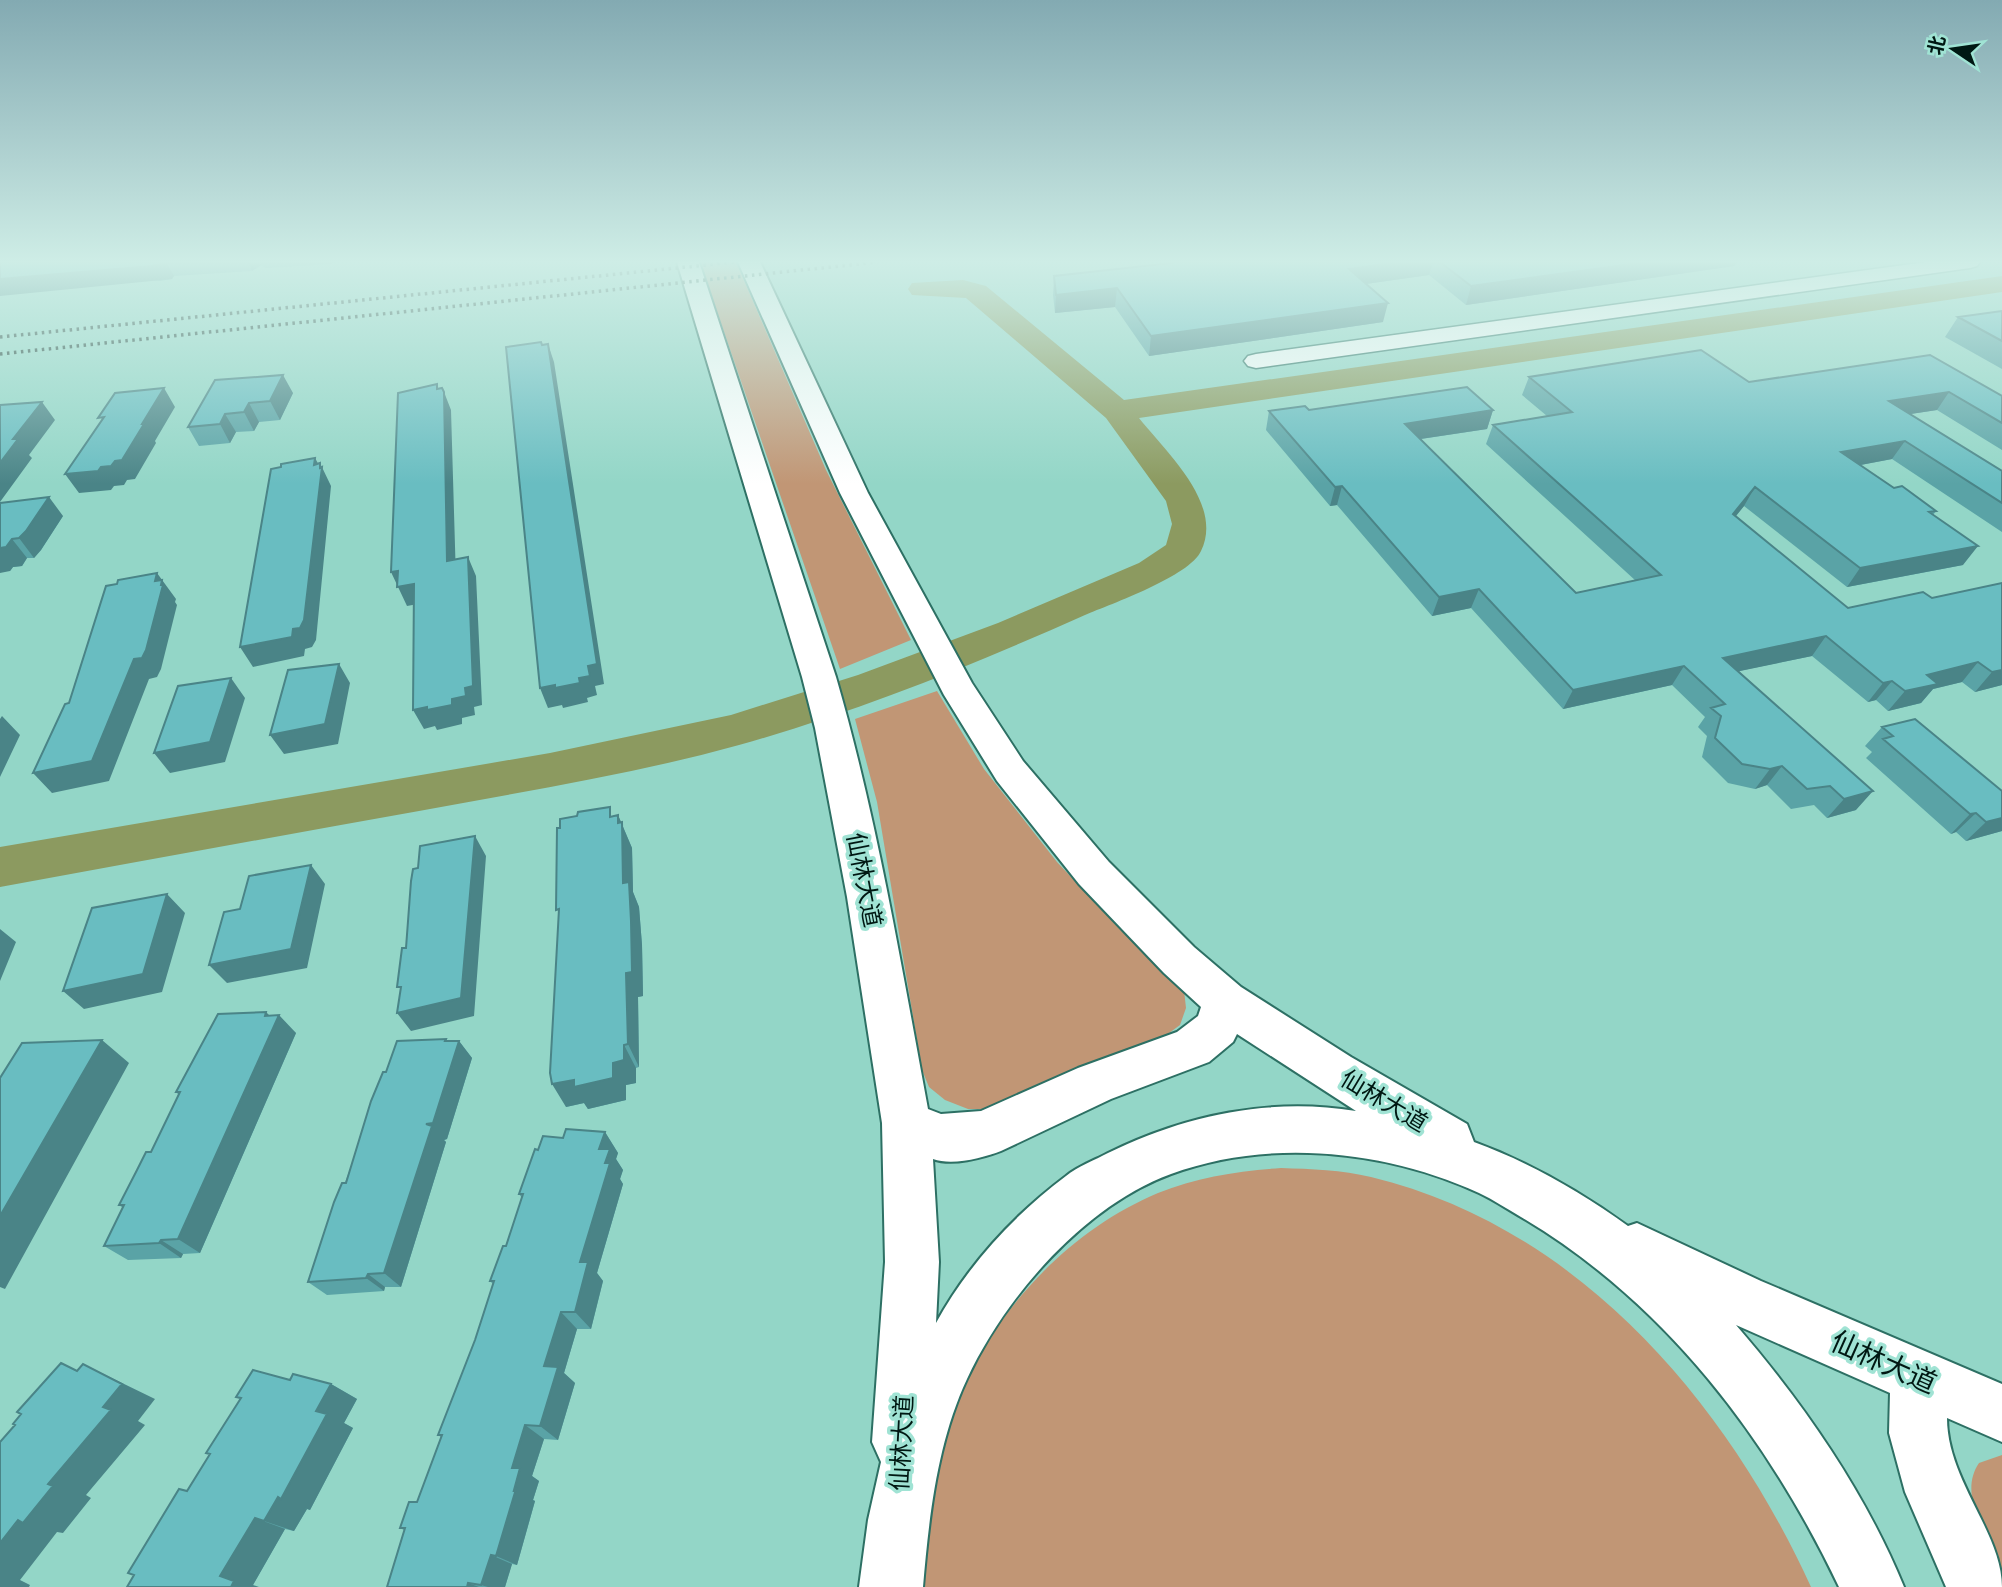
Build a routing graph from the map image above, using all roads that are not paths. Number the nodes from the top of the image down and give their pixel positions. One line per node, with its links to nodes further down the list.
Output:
1 (711, 336): 6 (main road, 仙林大道)
2 (783, 336): 5 (main road, 仙林大道)
3 (1436, 336): 4 (street)
4 (1256, 361)
5 (1225, 1001): 6 (main road); 7 (main road, 仙林大道)
6 (905, 1123): 11 (main road, 仙林大道)
7 (1512, 1183): 8 (main road); 11 (main road)
8 (1576, 1221): 9 (main road, 仙林大道); 13 (main road)
9 (1919, 1376): 10 (main road, 仙林大道); 14 (main road)
10 (2002, 1413)
11 (897, 1519): 12 (main road)
12 (891, 1587)
13 (1872, 1587)
14 (1978, 1587)

